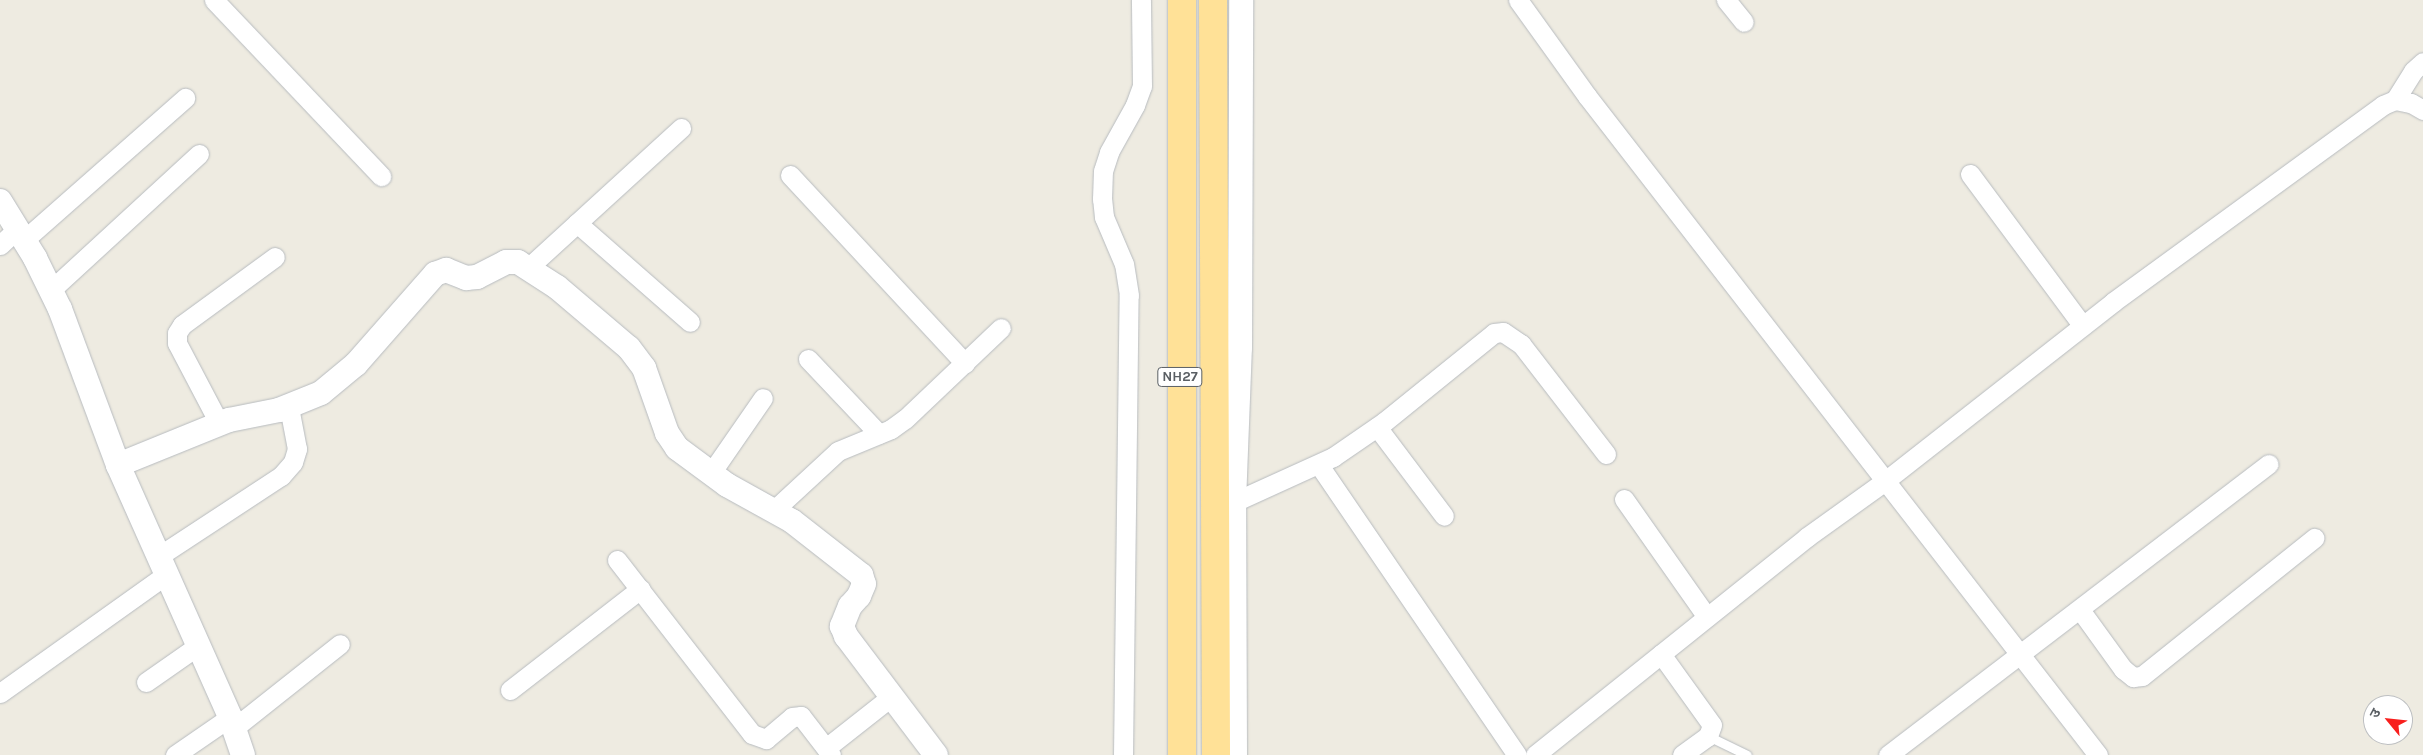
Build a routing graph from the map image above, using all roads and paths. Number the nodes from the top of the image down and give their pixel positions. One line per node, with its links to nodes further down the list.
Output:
1 (214, 0): 17 (street)
2 (1141, 0): 65 (street)
3 (1182, 0): 66 (highway, NH27)
4 (1214, 0): 67 (highway, NH27)
5 (1241, 0): 42 (street)
6 (1518, 0): 40 (street)
7 (1726, 0): 8 (street)
8 (1744, 22)
9 (2423, 62): 11 (street)
10 (185, 98): 20 (street)
11 (2395, 100): 12 (street); 26 (street)
12 (2423, 110)
13 (681, 128): 19 (street)
14 (199, 154): 24 (street)
15 (1970, 174): 26 (street)
16 (790, 175): 29 (street)
17 (381, 176)
18 (0, 201): 20 (street)
19 (578, 222): 23 (street); 25 (street)
20 (21, 234): 21 (street); 24 (street)
21 (0, 245)
22 (275, 257): 32 (street)
23 (529, 267): 31 (street); 39 (street)
24 (51, 290): 37 (street)
25 (690, 322)
26 (2083, 326): 40 (street)
27 (1001, 328): 29 (street)
28 (808, 359): 34 (street)
29 (965, 363): 34 (street)
30 (763, 398): 39 (street)
31 (289, 407): 32 (street); 47 (street)
32 (218, 424): 37 (street)
33 (1377, 427): 35 (street); 38 (street); 44 (street)
34 (879, 434): 43 (street)
35 (1606, 454)
36 (2270, 464): 49 (street)
37 (118, 465): 47 (street)
38 (1319, 465): 42 (street); 69 (street)
39 (710, 473): 43 (street)
40 (1885, 481): 50 (street); 54 (street)
41 (1624, 499): 50 (street)
42 (1234, 502): 68 (street)
43 (773, 511): 58 (street)
44 (1444, 516)
45 (2314, 538): 49 (street)
46 (617, 560): 48 (street)
47 (163, 565): 52 (street); 57 (street)
48 (640, 589): 56 (street); 61 (street)
49 (2081, 611): 54 (street)
50 (1706, 617): 53 (street)
51 (340, 644): 59 (street)
52 (199, 646): 55 (street); 59 (street)
53 (1661, 654): 60 (street); 70 (street)
54 (2021, 656): 73 (street); 74 (street)
55 (146, 682)
56 (510, 690)
57 (0, 693)
58 (892, 696): 61 (street); 64 (street)
59 (232, 722): 62 (street); 63 (street)
60 (1708, 736): 71 (street); 72 (lane)
61 (828, 751)
62 (176, 755)
63 (243, 755)
64 (936, 755)
65 (1123, 755)
66 (1182, 755)
67 (1216, 755)
68 (1235, 755)
69 (1517, 755)
70 (1535, 755)
71 (1682, 755)
72 (1747, 755)
73 (1888, 755)
74 (2098, 755)

